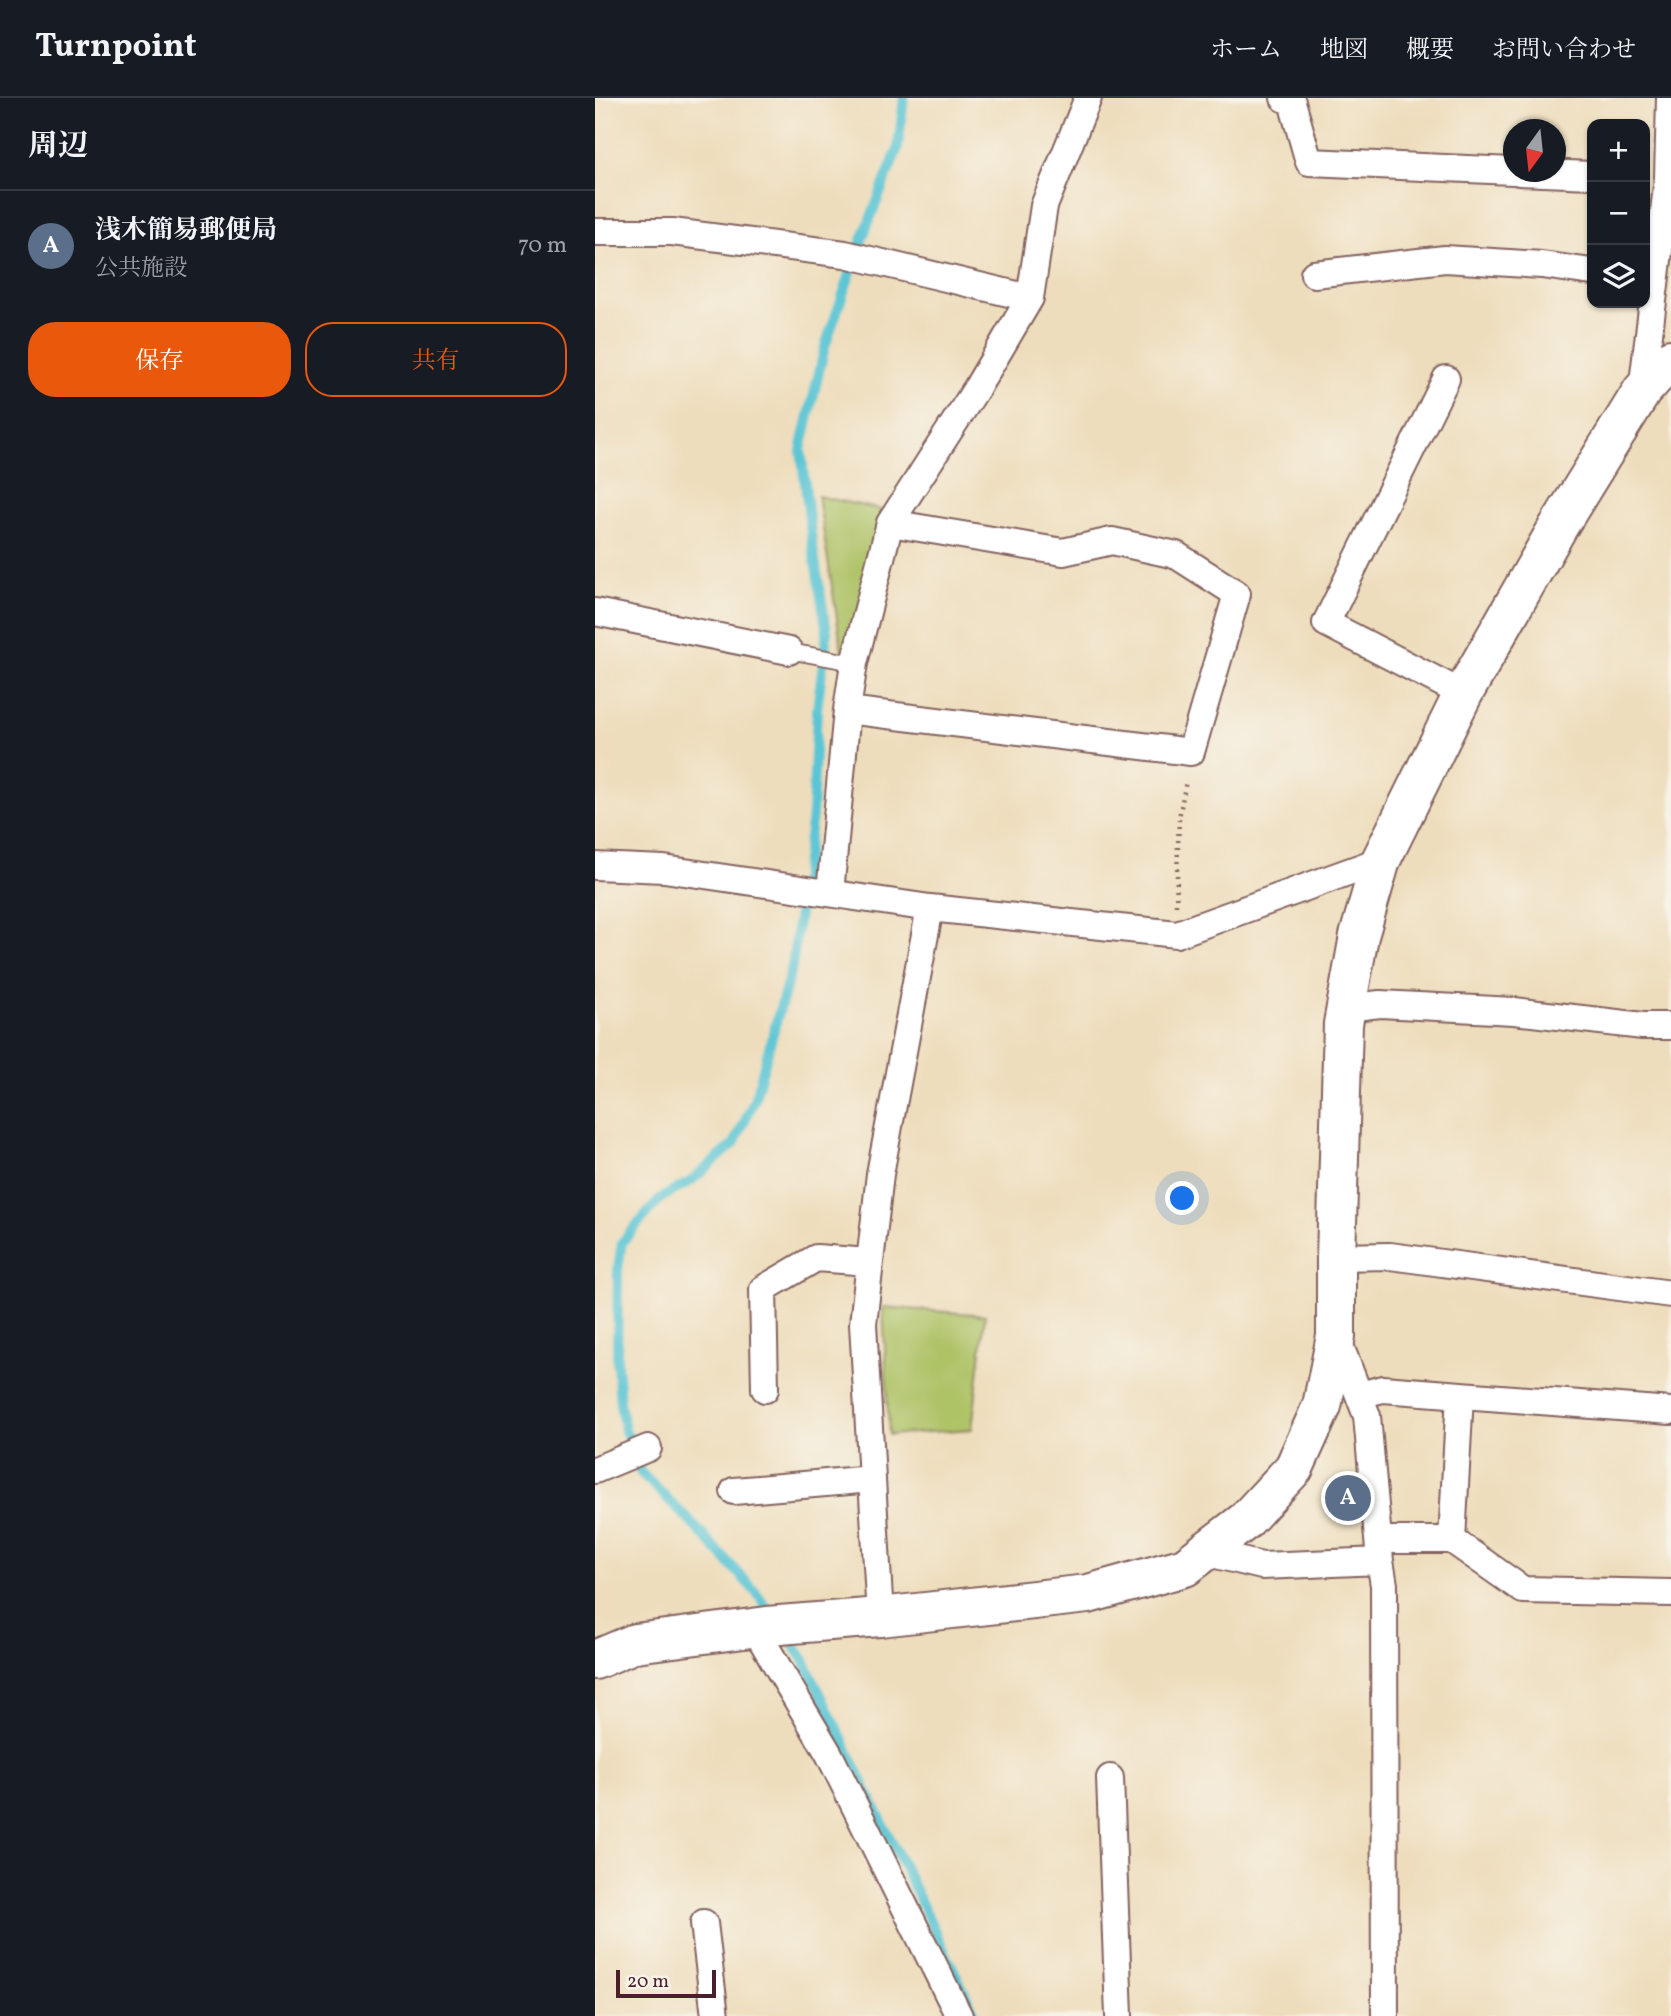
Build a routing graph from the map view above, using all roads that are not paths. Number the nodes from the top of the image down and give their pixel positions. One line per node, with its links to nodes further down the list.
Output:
1 (1087, 98): 12 (street)
2 (1284, 98): 4 (street)
3 (1670, 98): 7 (street)
4 (1503, 171)
5 (1566, 174): 6 (street)
6 (1587, 175)
7 (1656, 178): 11 (street)
8 (595, 232): 12 (street)
9 (1587, 271): 10 (street)
10 (1314, 274)
11 (1650, 279)
12 (1030, 298): 17 (street)
13 (1648, 308): 16 (street)
14 (1671, 359): 16 (street)
15 (1446, 379): 21 (street)
16 (1642, 391): 21 (street)
17 (890, 523): 20 (street); 22 (street)
18 (595, 612): 19 (street)
19 (789, 651): 20 (lane)
20 (854, 663): 22 (street)
21 (1463, 694): 23 (street)
22 (847, 710): 25 (street)
23 (1381, 860): 26 (street); 27 (street)
24 (595, 866): 25 (street)
25 (830, 893): 26 (street)
26 (930, 908): 30 (street)
27 (1346, 1009): 28 (street); 29 (street)
28 (1671, 1026)
29 (1336, 1257): 31 (street); 32 (street)
30 (869, 1262): 33 (street); 39 (street)
31 (1671, 1294)
32 (1336, 1336): 34 (street); 43 (street)
33 (765, 1389)
34 (1359, 1395): 35 (street); 42 (street)
35 (1460, 1395): 36 (street); 41 (street)
36 (1671, 1410)
37 (648, 1448): 38 (street)
38 (595, 1470)
39 (872, 1479): 40 (street); 45 (street)
40 (734, 1491)
41 (1452, 1540): 42 (street); 44 (street)
42 (1379, 1550): 43 (street); 53 (street)
43 (1204, 1552): 45 (street)
44 (1671, 1593)
45 (880, 1617): 46 (street)
46 (760, 1627): 47 (street); 51 (street)
47 (595, 1660)
48 (1110, 1778): 52 (street)
49 (704, 1923): 50 (street)
50 (715, 2016)
51 (959, 2016)
52 (1119, 2016)
53 (1385, 2016)

